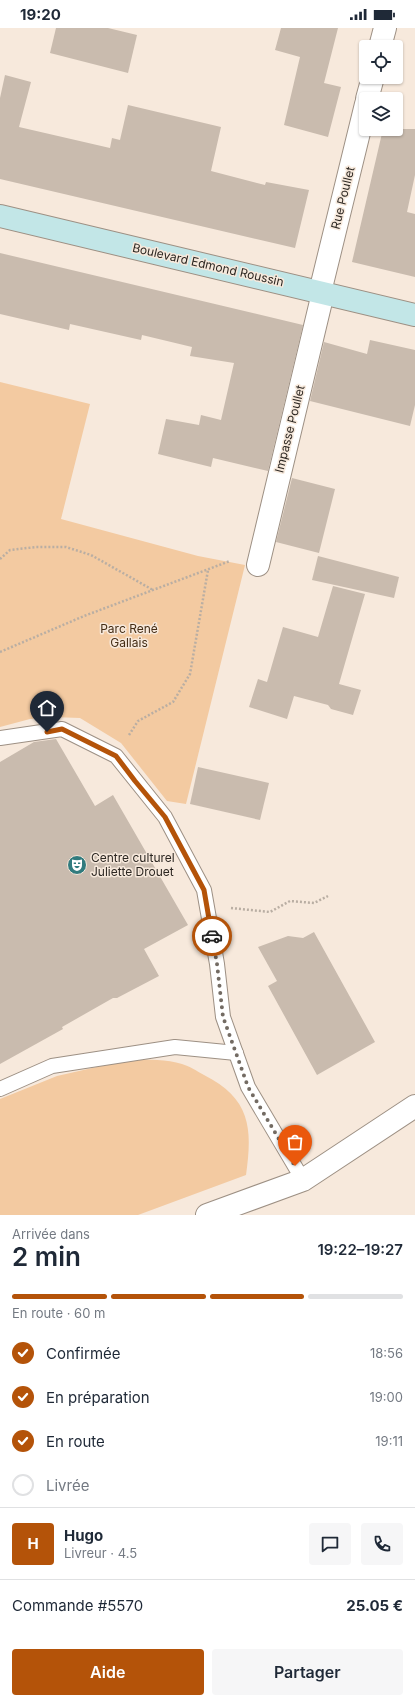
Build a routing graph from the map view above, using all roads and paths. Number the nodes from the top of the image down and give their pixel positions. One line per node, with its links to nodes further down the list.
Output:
1 (385, 28): 2 (street)
2 (382, 40)
3 (359, 134): 5 (street, Rue Poullet)
4 (0, 216): 5 (street, Boulevard Edmond Roussin)
5 (322, 292): 6 (street, Boulevard Edmond Roussin); 7 (street, Impasse Poullet)
6 (415, 315)
7 (260, 555): 9 (path)
8 (0, 559): 10 (path)
9 (208, 570): 10 (path); 13 (path)
10 (154, 590): 11 (path)
11 (0, 652)
12 (0, 738): 13 (lane)
13 (116, 756): 15 (lane)
14 (328, 896): 15 (path)
15 (206, 906): 16 (lane)
16 (236, 1053): 17 (lane); 19 (lane)
17 (0, 1089)
18 (414, 1110): 19 (street)
19 (303, 1180): 20 (street)
20 (207, 1215)

